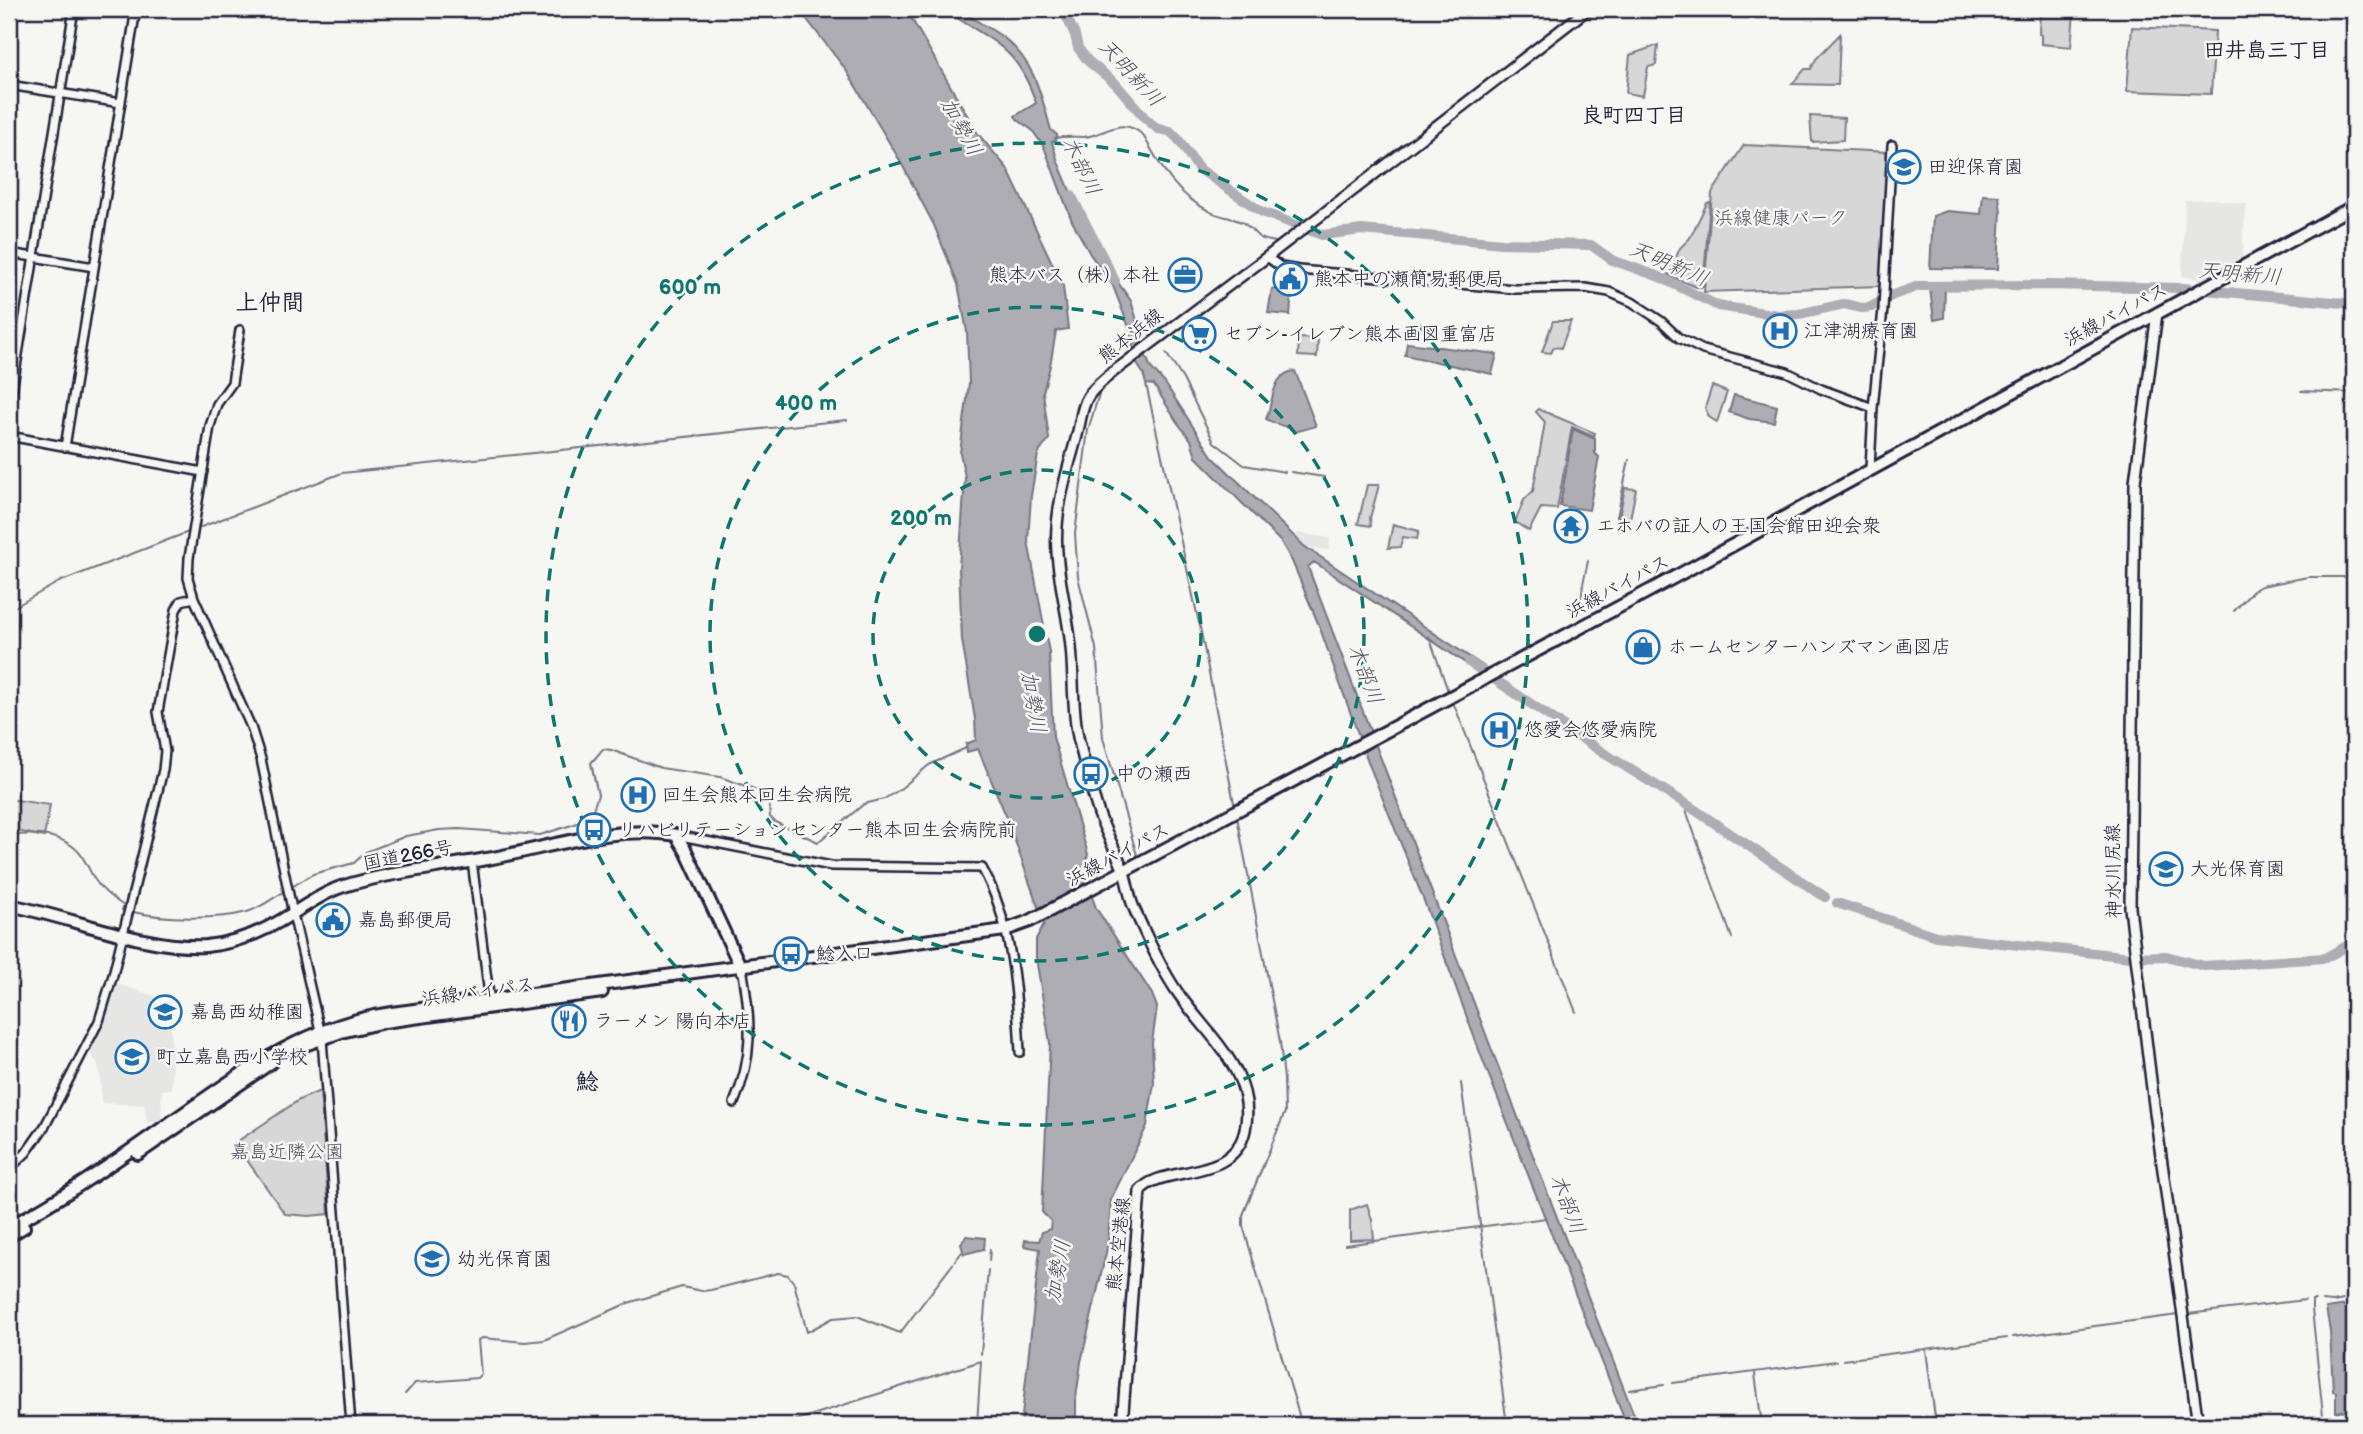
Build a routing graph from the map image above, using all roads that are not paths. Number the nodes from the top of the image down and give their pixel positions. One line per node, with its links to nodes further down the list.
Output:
1 (74, 9): 5 (street)
2 (136, 9): 6 (street)
3 (1588, 9): 11 (main road, 熊本浜線)
4 (9, 85): 5 (street)
5 (60, 93): 6 (street); 10 (street)
6 (121, 103): 12 (street)
7 (1892, 145): 15 (street)
8 (2354, 206): 13 (highway, 浜線バイパス)
9 (9, 253): 10 (street)
10 (34, 257): 12 (street); 16 (street)
11 (1267, 257): 15 (street); 24 (main road, 熊本浜線)
12 (94, 267): 18 (street)
13 (2157, 313): 19 (highway, 浜線バイパス); 39 (main road, 神水川尻線)
14 (240, 330): 20 (street)
15 (1873, 408): 19 (street)
16 (9, 410)
17 (9, 436): 18 (street)
18 (65, 447): 20 (street)
19 (1870, 469): 24 (highway, 浜線バイパス)
20 (203, 472): 21 (street)
21 (194, 598): 26 (street); 28 (street)
22 (676, 835): 23 (highway, 国道266号); 27 (street); 29 (highway)
23 (472, 861): 26 (highway, 国道266号); 30 (street)
24 (1120, 873): 27 (highway, 浜線バイパス); 38 (main road, 熊本空港線)
25 (9, 905): 28 (highway, 国道266号)
26 (293, 914): 28 (highway, 国道266号); 31 (street)
27 (999, 931): 29 (highway, 浜線バイパス); 32 (street)
28 (123, 934): 34 (street)
29 (742, 970): 30 (highway, 浜線バイパス); 33 (street)
30 (490, 1005): 31 (highway, 浜線バイパス)
31 (321, 1035): 35 (highway, 浜線バイパス); 36 (highway, 浜線バイパス); 37 (street)
32 (1020, 1052)
33 (734, 1103)
34 (9, 1169)
35 (9, 1227)
36 (9, 1236)
37 (351, 1425)
38 (1122, 1425)
39 (2198, 1425)

